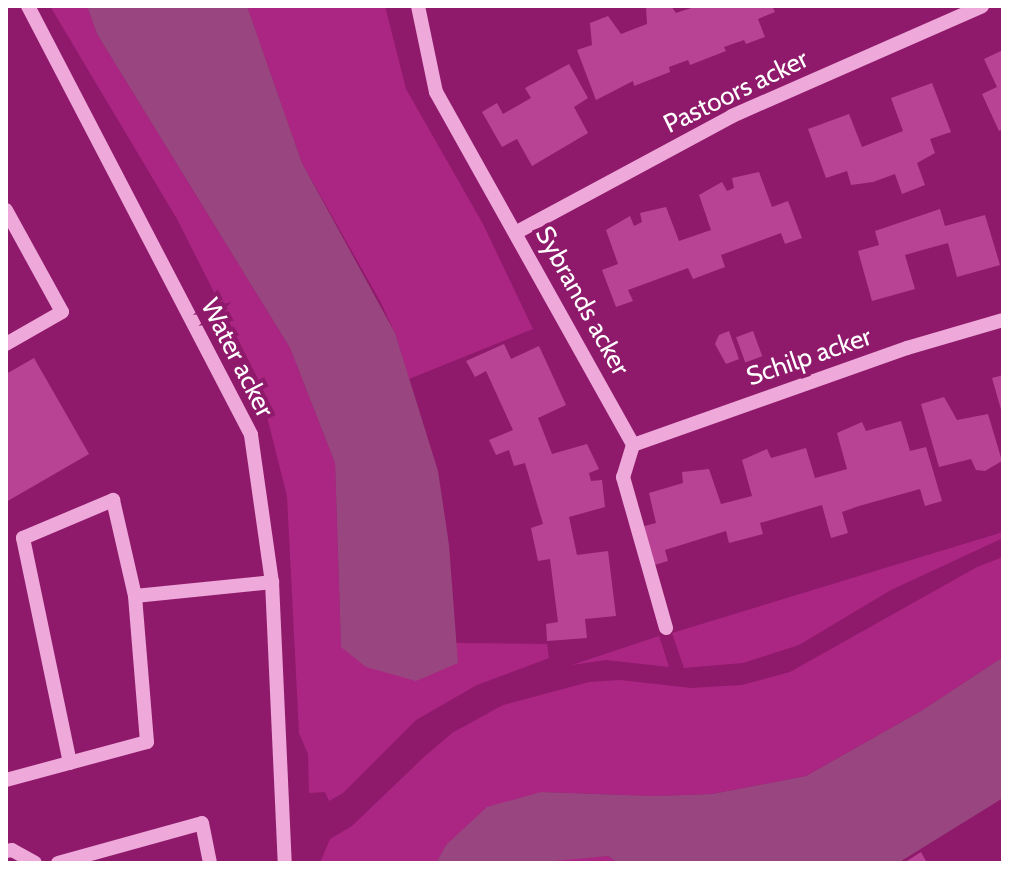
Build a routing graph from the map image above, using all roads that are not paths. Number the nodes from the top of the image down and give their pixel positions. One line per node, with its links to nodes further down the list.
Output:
1 (28, 6): 9 (street, Water acker)
2 (418, 6): 5 (street, Sybrands acker)
3 (982, 6): 5 (street, Pastoors acker)
4 (6, 210): 7 (street)
5 (517, 232): 8 (street, Sybrands acker)
6 (1003, 320): 8 (street, Schilp acker)
7 (6, 344)
8 (633, 445): 11 (street)
9 (272, 582): 10 (street); 18 (street, Water acker)
10 (135, 596): 12 (street); 12 (street)
11 (666, 628)
12 (70, 763): 13 (street)
13 (6, 780)
14 (6, 851): 15 (street)
15 (35, 863)
16 (58, 863): 17 (street)
17 (210, 863)
18 (285, 863)

